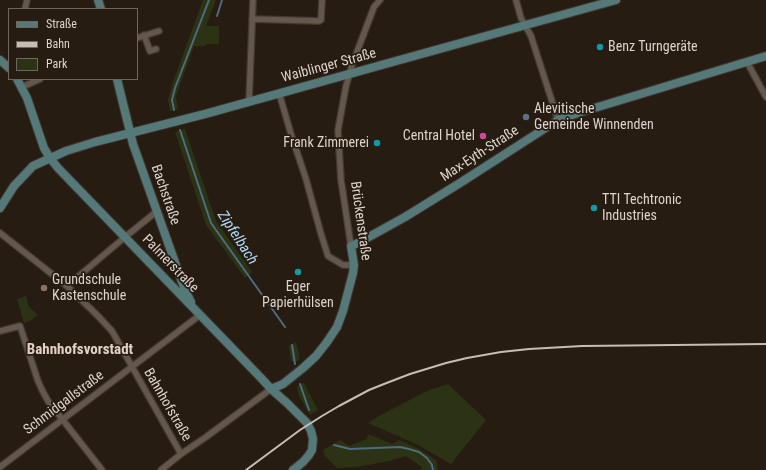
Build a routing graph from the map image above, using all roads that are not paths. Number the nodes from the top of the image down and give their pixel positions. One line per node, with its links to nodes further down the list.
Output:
1 (253, 0): 8 (street)
2 (322, 0): 8 (street)
3 (374, 0): 7 (street)
4 (380, 0): 7 (street)
5 (516, 0): 9 (street)
6 (616, 0): 9 (street, Waiblinger Straße)
7 (374, 7): 18 (street, Brückenstraße)
8 (252, 20): 25 (street)
9 (525, 26): 18 (street, Waiblinger Straße); 26 (street)
10 (158, 31): 11 (street)
11 (144, 35): 12 (street); 13 (street)
12 (138, 38)
13 (156, 49)
14 (766, 56): 16 (street, Max-Eyth-Straße)
15 (0, 60): 17 (street)
16 (747, 62): 24 (street); 26 (street, Max-Eyth-Straße)
17 (8, 65)
18 (349, 73): 23 (street, Waiblinger Straße); 33 (street, Brückenstraße)
19 (18, 80): 22 (street, Palmerstraße)
20 (38, 80): 22 (street)
21 (117, 80): 27 (street, Bachstraße)
22 (22, 87): 28 (street, Palmerstraße)
23 (279, 94): 25 (street, Waiblinger Straße); 34 (street)
24 (766, 97)
25 (249, 102): 27 (street, Waiblinger Straße)
26 (558, 120): 33 (street, Max-Eyth-Straße)
27 (130, 133): 28 (street, Waiblinger Straße); 30 (street, Bachstraße)
28 (50, 158): 29 (street, Waiblinger Straße); 32 (street, Palmerstraße)
29 (0, 208)
30 (156, 212): 32 (street); 36 (street, Bachstraße)
31 (0, 232): 35 (street, Bahnhofstraße)
32 (125, 237): 35 (street); 36 (street, Palmerstraße)
33 (351, 246): 34 (street, Brückenstraße)
34 (354, 265): 39 (street, Brückenstraße)
35 (67, 286): 38 (street, Bahnhofstraße)
36 (200, 315): 38 (street, Schmidgallstraße); 39 (street, Palmerstraße)
37 (0, 330): 40 (street)
38 (131, 367): 40 (street, Schmidgallstraße); 41 (street, Bahnhofstraße)
39 (271, 389): 41 (street); 45 (street, Palmerstraße)
40 (62, 419): 42 (street, Schmidgallstraße); 43 (street)
41 (181, 454): 44 (street)
42 (0, 467)
43 (102, 470)
44 (160, 470)
45 (293, 470)

